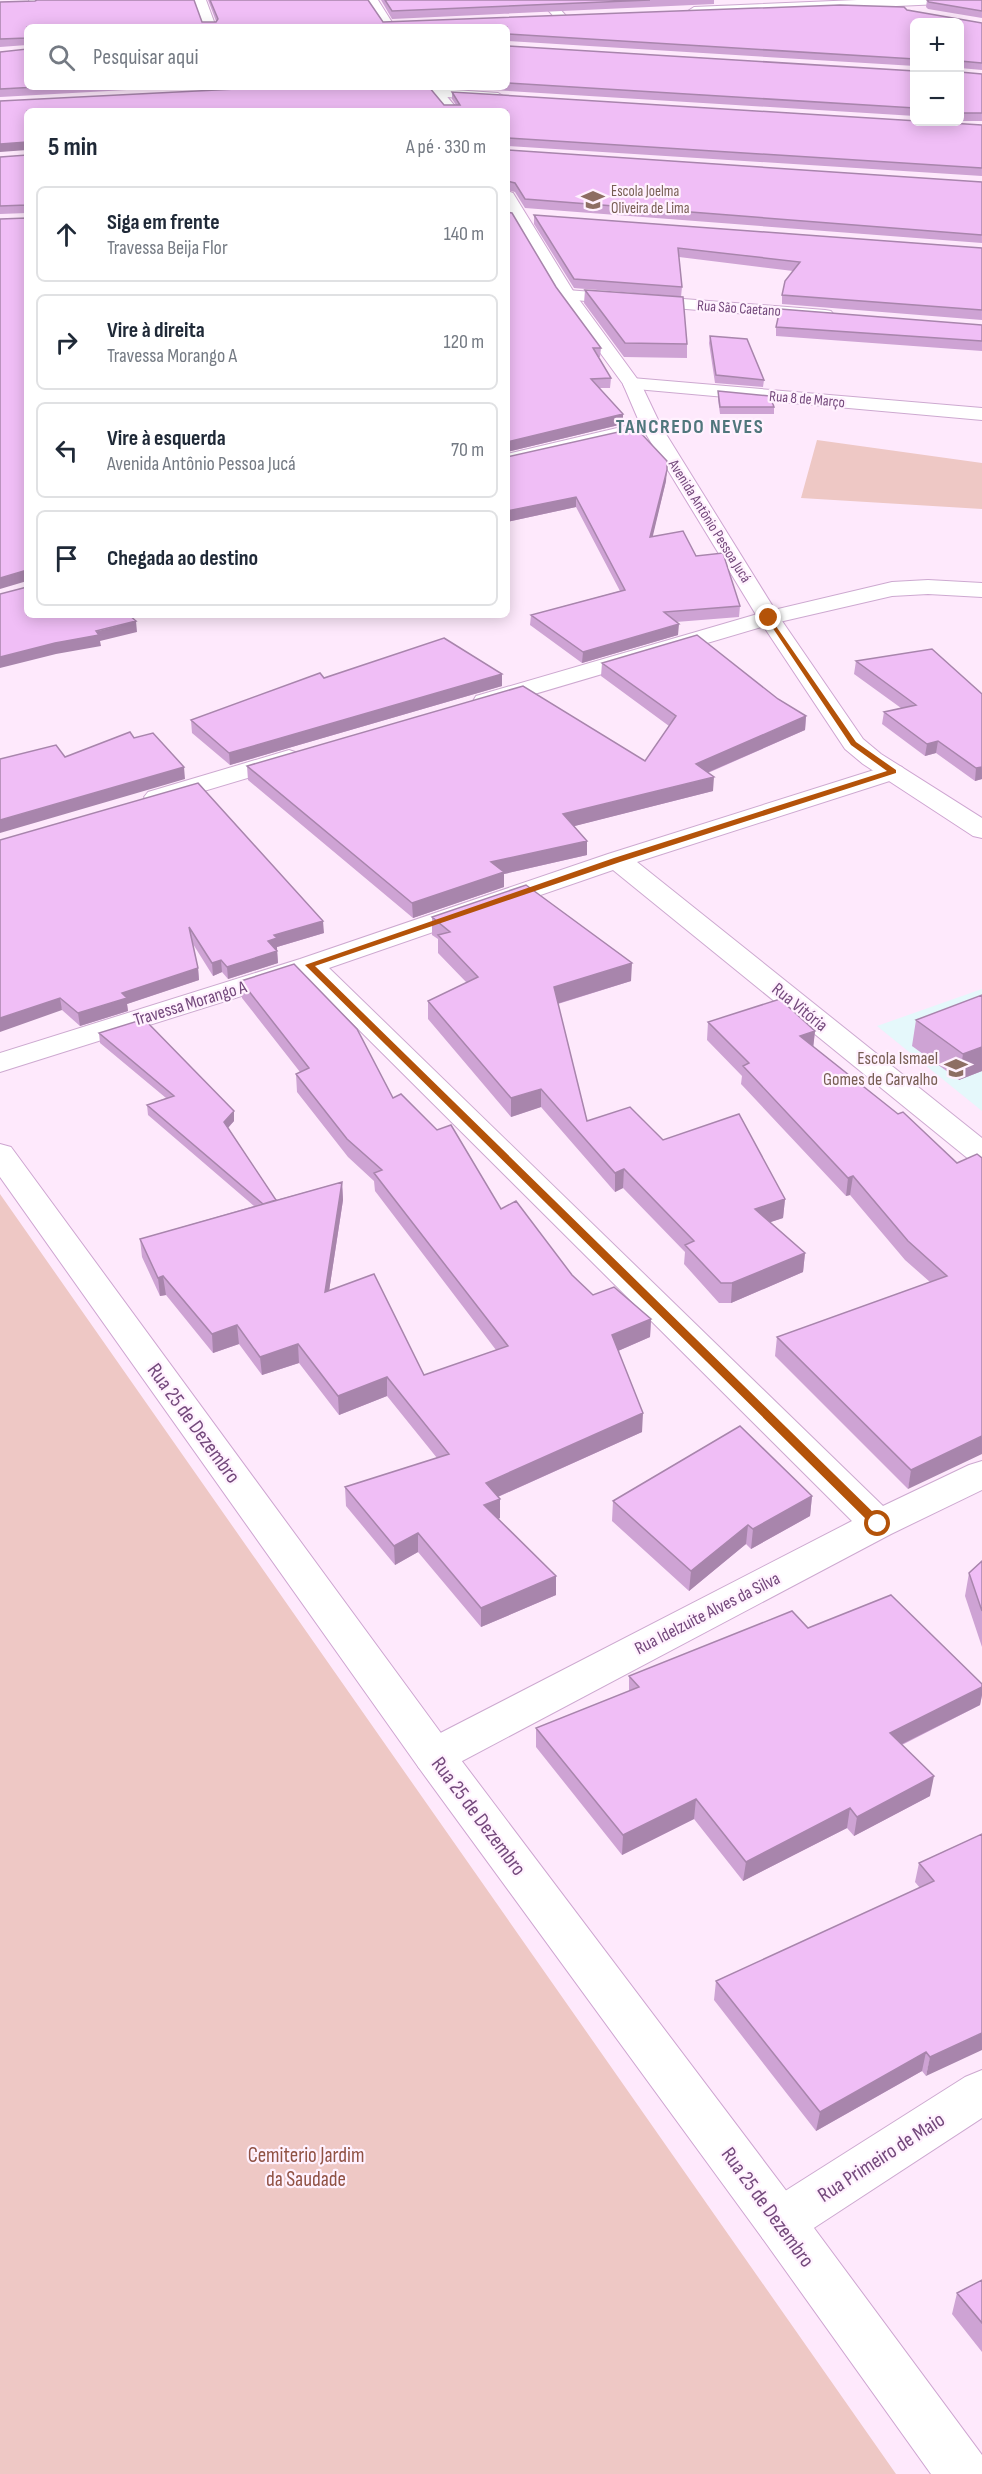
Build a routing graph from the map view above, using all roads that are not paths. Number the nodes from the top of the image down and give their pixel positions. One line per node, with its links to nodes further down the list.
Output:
1 (200, 0): 15 (street)
2 (372, 0): 16 (street)
3 (545, 0): 13 (street)
4 (719, 0): 10 (street)
5 (941, 0): 7 (street)
6 (36, 1): 8 (street); 14 (street)
7 (898, 1): 9 (street)
8 (18, 3)
9 (856, 3): 10 (street); 12 (street)
10 (730, 9): 11 (street)
11 (685, 11)
12 (925, 15)
13 (538, 18)
14 (41, 24)
15 (209, 24)
16 (390, 24)
17 (436, 90): 18 (street); 19 (street)
18 (509, 97)
19 (450, 108)
20 (510, 208): 21 (street); 22 (street, Avenida Antônio Pessoa Jucá)
21 (541, 216)
22 (567, 295): 23 (street, Rua São Caetano); 24 (street, Avenida Antônio Pessoa Jucá)
23 (840, 316)
24 (632, 384): 25 (street, Rua 8 de Março); 26 (street, Avenida Antônio Pessoa Jucá)
25 (982, 414)
26 (651, 426): 27 (street); 29 (street, Avenida Antônio Pessoa Jucá)
27 (510, 459)
28 (982, 590): 29 (street)
29 (769, 618): 30 (street); 32 (street, Avenida Antônio Pessoa Jucá)
30 (459, 709)
31 (310, 752): 33 (street)
32 (893, 772): 34 (street, Avenida Antônio Pessoa Jucá); 35 (street, Travessa Morango A)
33 (138, 803)
34 (981, 828)
35 (617, 860): 36 (street, Travessa Morango A); 39 (street, Rua Vitória)
36 (310, 965): 37 (street, Travessa Morango A); 41 (street)
37 (0, 1063)
38 (0, 1154): 42 (street, Rua 25 de Dezembro)
39 (982, 1154)
40 (982, 1474): 41 (street, Rua Idelzuite Alves da Silva)
41 (878, 1524): 42 (street, Rua Idelzuite Alves da Silva)
42 (434, 1756): 44 (street, Rua 25 de Dezembro)
43 (982, 2092): 44 (street, Rua Primeiro de Maio)
44 (780, 2222): 45 (street, Rua 25 de Dezembro)
45 (963, 2474)

